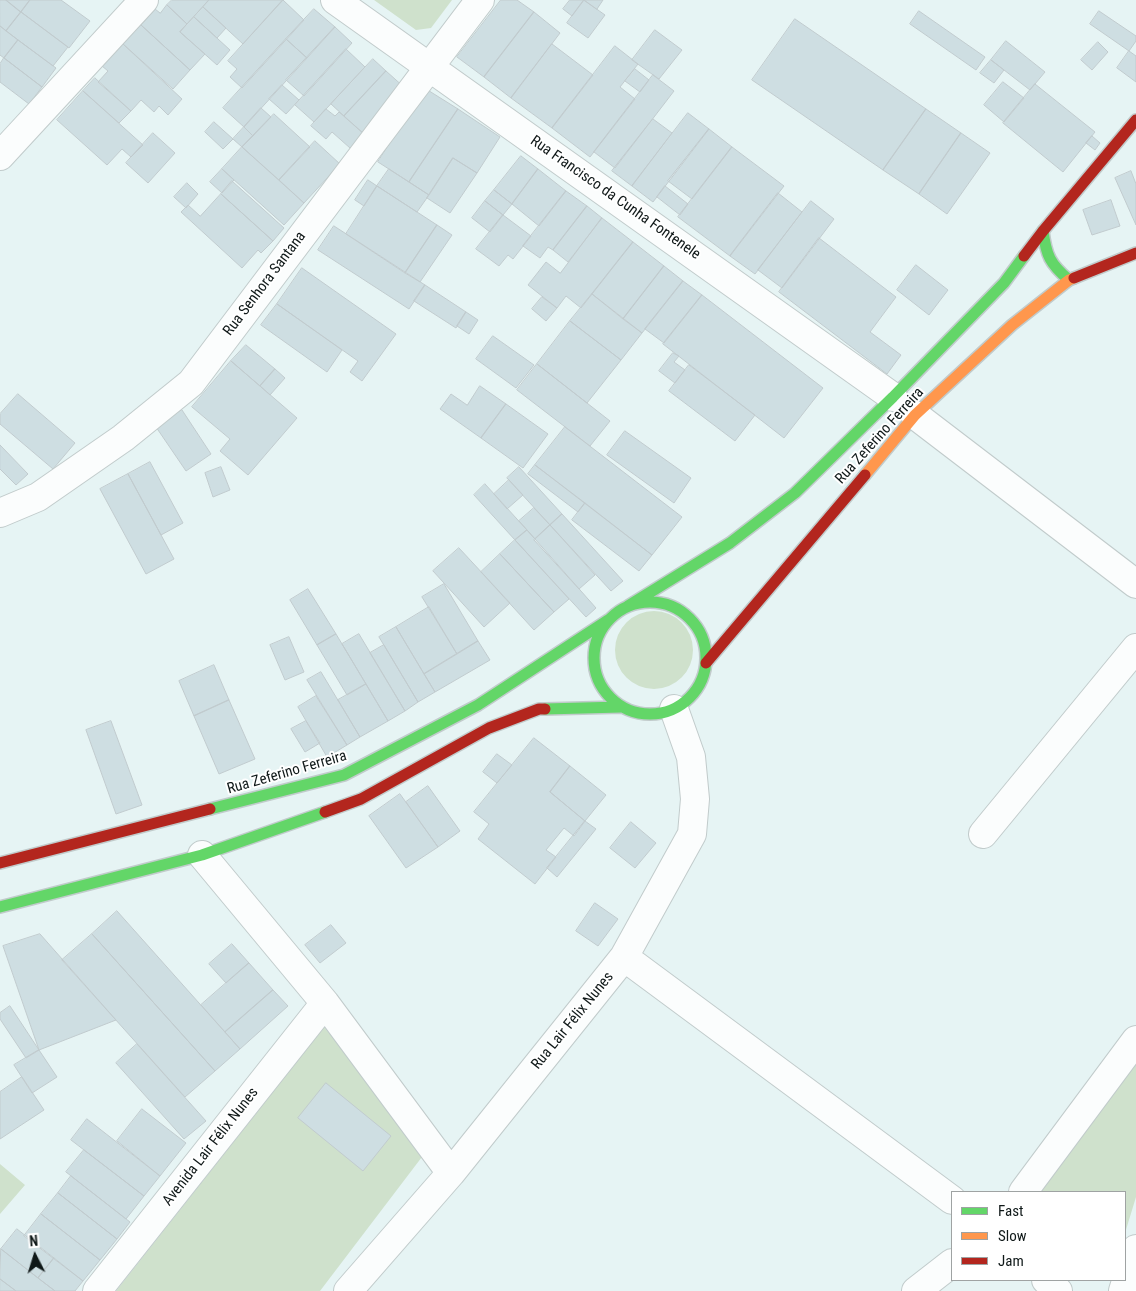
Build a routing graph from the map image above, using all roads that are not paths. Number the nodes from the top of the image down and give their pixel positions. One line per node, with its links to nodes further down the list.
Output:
1 (144, 0): 6 (street)
2 (335, 0): 4 (street, Rua Francisco da Cunha Fontenele)
3 (480, 0): 4 (street, Rua Senhora Santana)
4 (429, 66): 10 (street, Rua Francisco da Cunha Fontenele); 12 (street, Rua Senhora Santana)
5 (1136, 120): 7 (main road)
6 (0, 156)
7 (1043, 231): 9 (main road); 10 (main road, Rua Zeferino Ferreira)
8 (1136, 253): 9 (main road, Rua Zeferino Ferreira)
9 (1069, 280): 11 (main road, Rua Zeferino Ferreira)
10 (894, 397): 14 (main road, Rua Zeferino Ferreira)
11 (915, 415): 13 (street); 17 (main road, Rua Zeferino Ferreira)
12 (0, 513)
13 (1136, 584)
14 (628, 606): 15 (main road); 17 (main road)
15 (608, 620): 18 (main road); 22 (main road, Rua Zeferino Ferreira)
16 (1136, 648): 20 (street)
17 (706, 663): 19 (main road)
18 (621, 707): 19 (main road); 21 (main road)
19 (674, 709): 24 (street, Rua Lair Félix Nunes)
20 (983, 834)
21 (202, 855): 23 (main road); 25 (street)
22 (0, 863)
23 (0, 907)
24 (624, 957): 27 (street, Rua Lair Félix Nunes); 29 (street)
25 (325, 1003): 27 (street); 33 (street, Avenida Lair Félix Nunes)
26 (1136, 1040): 28 (street)
27 (451, 1173): 34 (street, Rua Lair Félix Nunes)
28 (1024, 1191)
29 (951, 1199)
30 (1136, 1249): 37 (street)
31 (951, 1264): 35 (street)
32 (1047, 1281): 36 (street)
33 (97, 1291)
34 (348, 1291)
35 (916, 1291)
36 (1058, 1291)
37 (1123, 1291)

